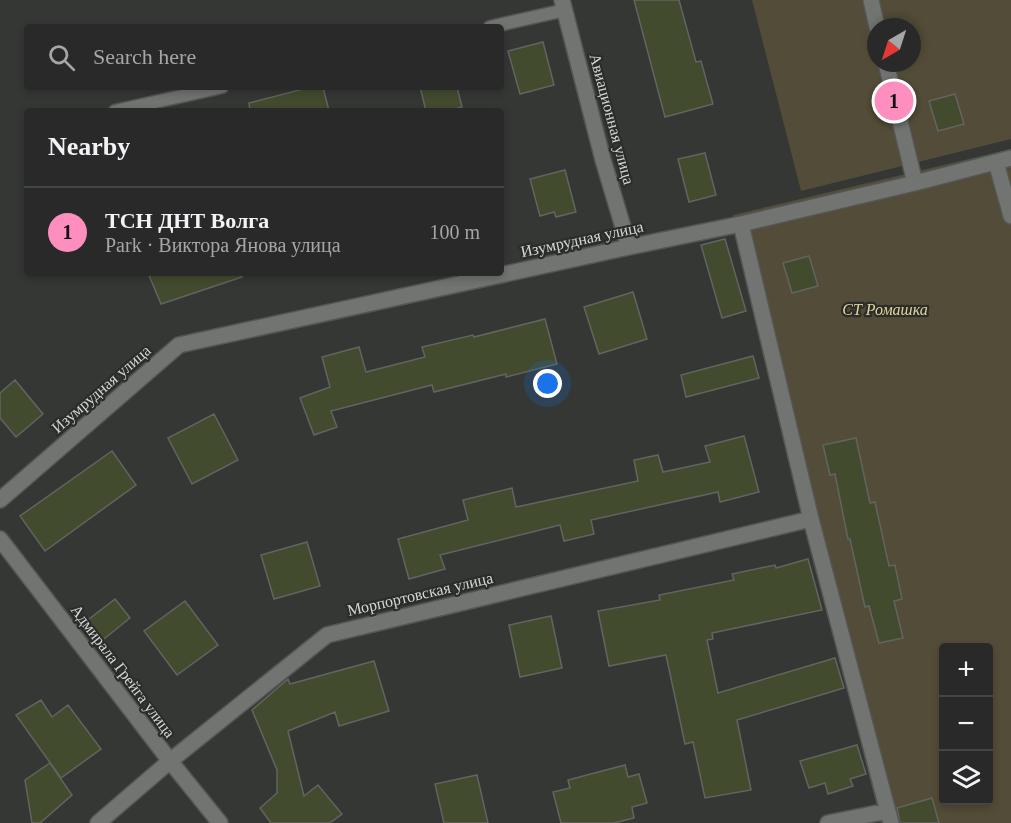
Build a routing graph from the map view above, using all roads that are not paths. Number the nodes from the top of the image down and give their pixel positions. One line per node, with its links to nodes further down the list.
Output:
1 (871, 0): 3 (street)
2 (564, 5): 4 (lane); 12 (street, Авиационная улица)
3 (875, 18)
4 (500, 24)
5 (888, 72): 9 (street)
6 (209, 90): 7 (lane)
7 (128, 108)
8 (1004, 160): 9 (street, Изумрудная улица); 10 (street)
9 (915, 183): 11 (street, Изумрудная улица)
10 (1011, 216)
11 (741, 224): 12 (street, Изумрудная улица); 16 (street)
12 (629, 247): 13 (street, Изумрудная улица)
13 (504, 274)
14 (496, 276): 15 (street, Изумрудная улица)
15 (0, 500)
16 (811, 519): 18 (street, Морпортовская улица); 19 (street)
17 (0, 539): 18 (street, Адмирала Грейга улица)
18 (170, 762): 20 (street, Морпортовская улица); 21 (street, Адмирала Грейга улица)
19 (889, 817): 22 (street)
20 (98, 823)
21 (220, 823)
22 (828, 823)

